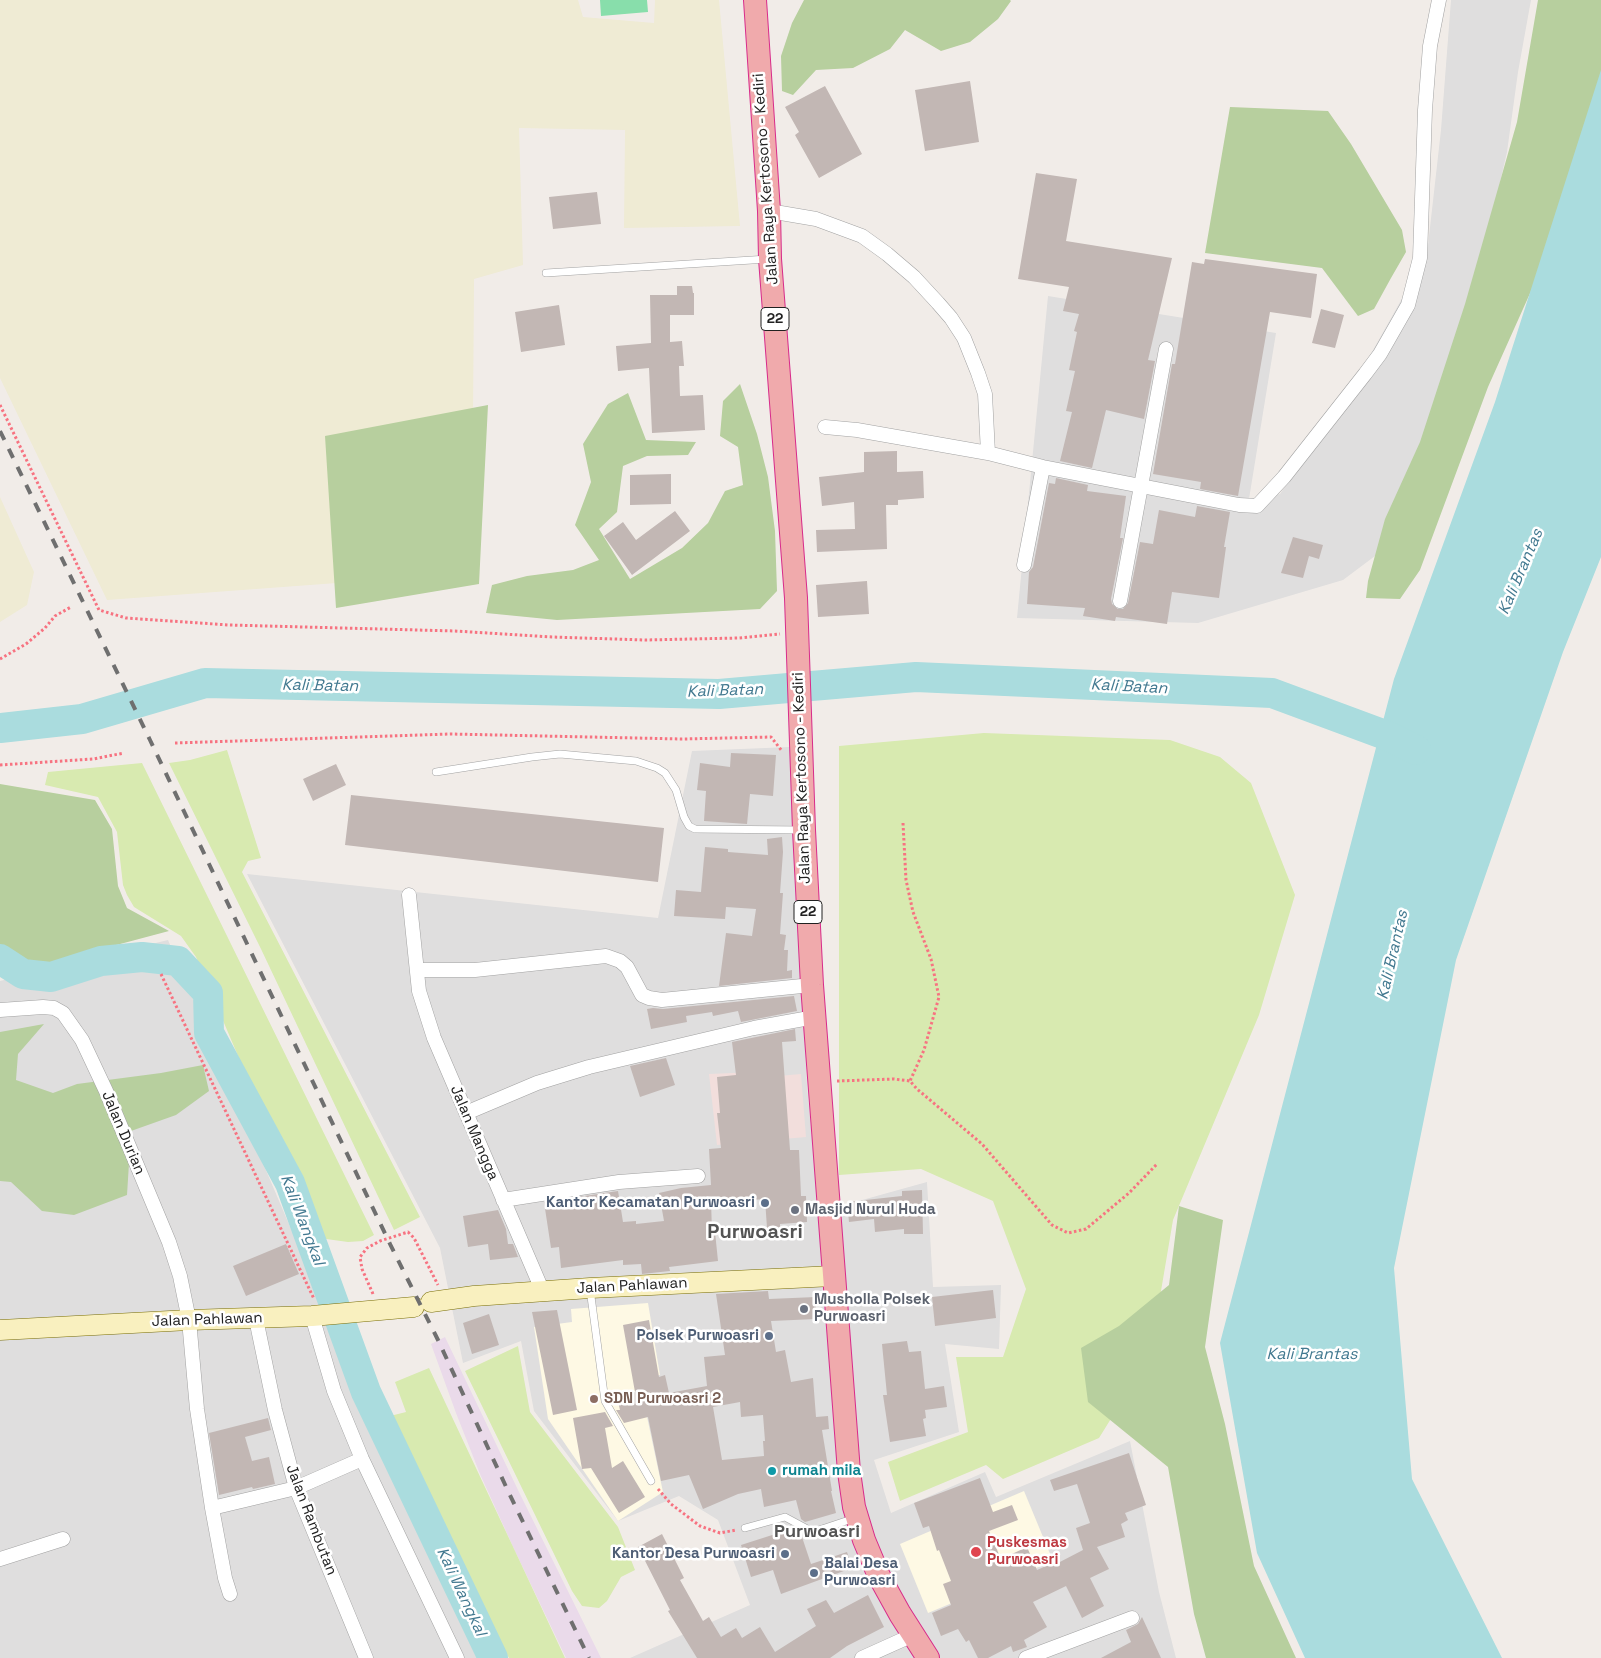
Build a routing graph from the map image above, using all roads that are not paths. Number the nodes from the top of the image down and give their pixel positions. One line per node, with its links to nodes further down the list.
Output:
1 (755, 0): 3 (highway, Jalan Raya Kertosono - Kediri / 22)
2 (1438, 0): 10 (street)
3 (769, 211): 4 (highway, Jalan Raya Kertosono - Kediri / 22); 8 (street)
4 (770, 259): 5 (lane); 14 (highway, Jalan Raya Kertosono - Kediri / 22)
5 (546, 273)
6 (1166, 348): 10 (street)
7 (825, 427): 8 (street)
8 (988, 453): 9 (street)
9 (1043, 467): 10 (street); 11 (street)
10 (1141, 486): 12 (street)
11 (1024, 565)
12 (1120, 601)
13 (436, 772): 14 (lane)
14 (804, 830): 17 (highway, Jalan Raya Kertosono - Kediri / 22)
15 (409, 895): 16 (street, Jalan Mangga)
16 (417, 970): 17 (street); 20 (street, Jalan Mangga)
17 (812, 985): 19 (highway, Jalan Raya Kertosono - Kediri / 22)
18 (0, 1010): 28 (street, Jalan Durian)
19 (815, 1017): 20 (street); 23 (highway, Jalan Raya Kertosono - Kediri / 22)
20 (466, 1113): 22 (street, Jalan Mangga)
21 (698, 1176): 22 (street)
22 (503, 1200): 25 (street, Jalan Mangga)
23 (834, 1276): 24 (main road, Jalan Pahlawan); 34 (highway, Jalan Raya Kertosono - Kediri / 22)
24 (590, 1288): 25 (main road, Jalan Pahlawan); 31 (lane)
25 (543, 1292): 26 (main road, Jalan Pahlawan)
26 (318, 1316): 27 (main road, Jalan Pahlawan); 30 (street)
27 (256, 1319): 28 (main road, Jalan Pahlawan); 32 (street, Jalan Rambutan)
28 (189, 1320): 29 (main road, Jalan Pahlawan); 33 (street)
29 (0, 1330)
30 (362, 1458): 32 (street); 42 (street)
31 (651, 1481)
32 (296, 1488): 33 (street); 41 (street, Jalan Rambutan)
33 (212, 1508): 38 (street)
34 (857, 1517): 35 (lane); 40 (highway, Jalan Raya Kertosono - Kediri / 22)
35 (745, 1528)
36 (63, 1539): 37 (street)
37 (0, 1559)
38 (230, 1594)
39 (1132, 1618): 45 (street)
40 (914, 1635): 43 (street); 44 (highway, Jalan Raya Kertosono - Kediri / 22)
41 (366, 1658)
42 (457, 1658)
43 (862, 1658)
44 (928, 1658)
45 (1026, 1658)

